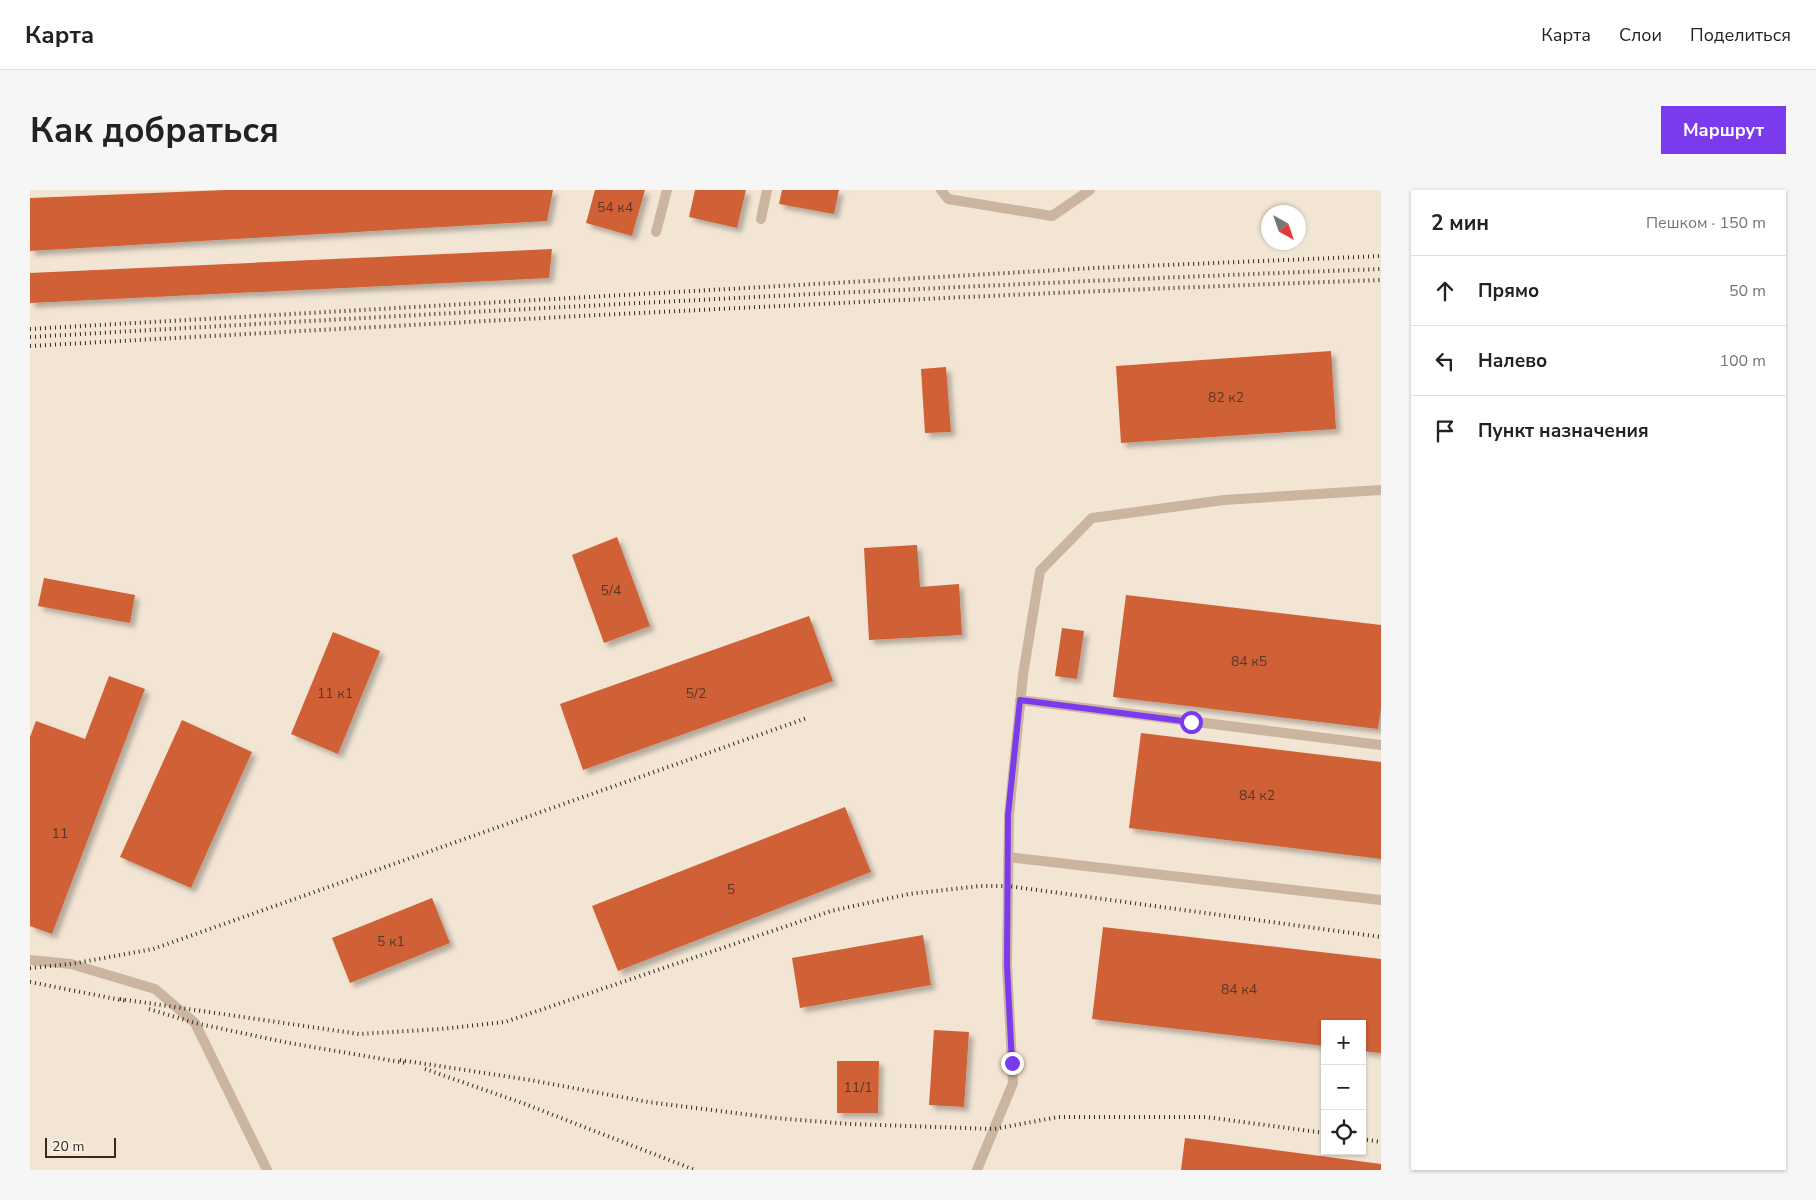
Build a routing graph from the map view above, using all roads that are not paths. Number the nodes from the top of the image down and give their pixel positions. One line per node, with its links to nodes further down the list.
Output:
1 (667, 190): 6 (lane)
2 (767, 190): 5 (lane)
3 (940, 190): 4 (lane)
4 (1090, 190)
5 (761, 219)
6 (656, 232)
7 (1381, 490): 8 (lane)
8 (1020, 700): 9 (lane); 10 (lane)
9 (1381, 745)
10 (1008, 857): 11 (lane); 14 (lane)
11 (1381, 900)
12 (30, 960): 13 (lane)
13 (268, 1170)
14 (977, 1170)

